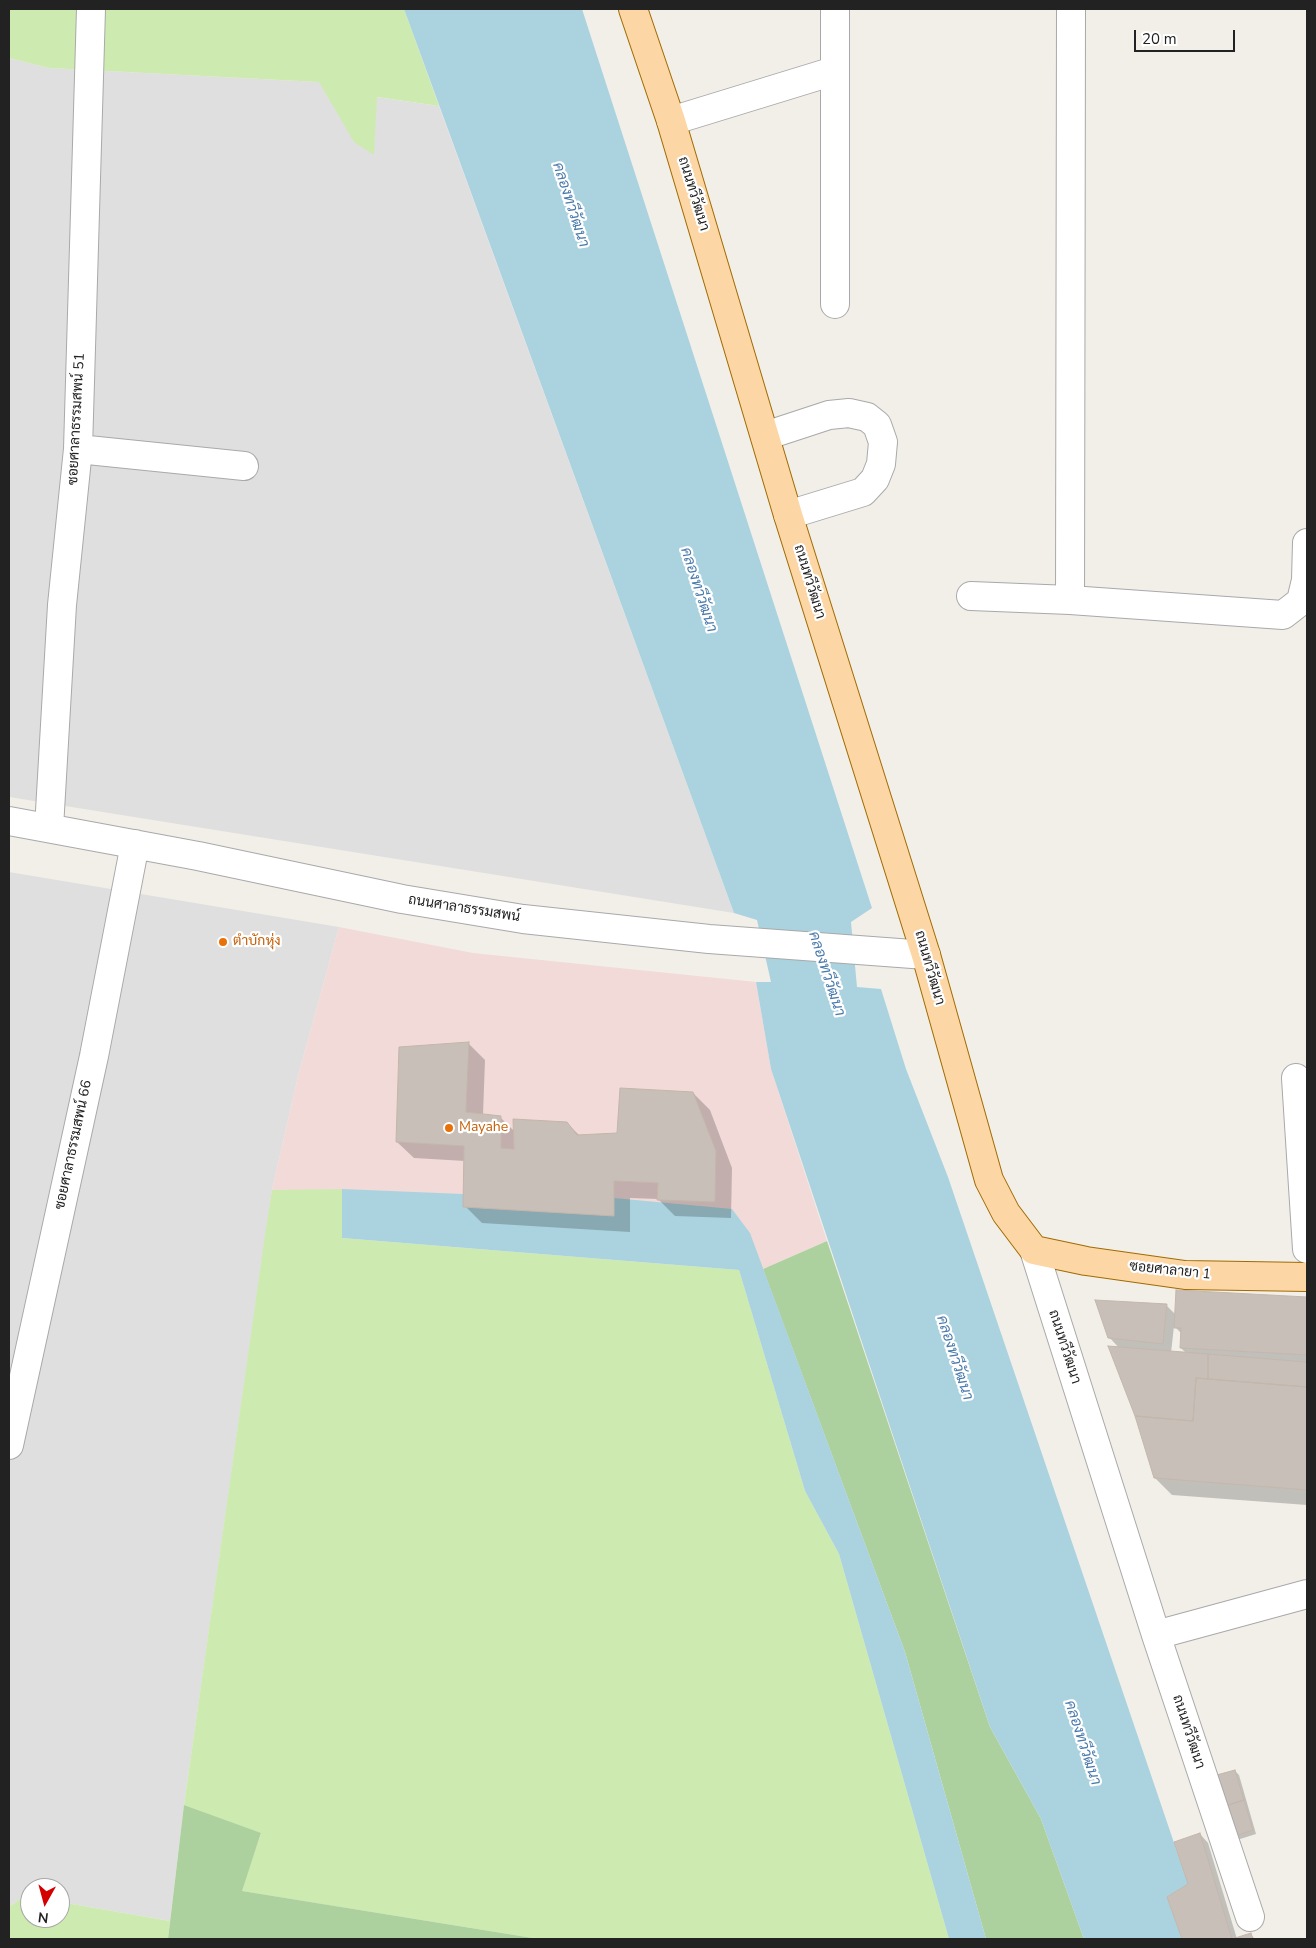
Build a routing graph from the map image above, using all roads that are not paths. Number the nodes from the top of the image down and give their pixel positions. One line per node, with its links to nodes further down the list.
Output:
1 (91, 9): 9 (street, ซอยศาลาธรรมสพน์ 51)
2 (633, 9): 6 (main road, ถนนทวีวัฒนา)
3 (835, 9): 5 (street)
4 (1071, 9): 14 (street)
5 (834, 70): 6 (street); 7 (street)
6 (671, 121): 8 (main road, ถนนทวีวัฒนา)
7 (835, 304)
8 (765, 436): 11 (main road, ถนนทวีวัฒนา); 11 (street)
9 (78, 448): 10 (street); 16 (street, ซอยศาลาธรรมสพน์ 51)
10 (244, 466)
11 (788, 515): 18 (main road, ถนนทวีวัฒนา)
12 (1307, 543): 14 (street)
13 (971, 596): 14 (street)
14 (1070, 600)
15 (9, 821): 16 (street, ถนนศาลาธรรมสพน์)
16 (49, 828): 17 (street, ถนนศาลาธรรมสพน์)
17 (135, 844): 18 (street, ถนนศาลาธรรมสพน์); 23 (street, ซอยศาลาธรรมสพน์ 66)
18 (926, 955): 21 (main road, ถนนทวีวัฒนา)
19 (1296, 1078): 20 (street)
20 (1307, 1249)
21 (1034, 1250): 22 (main road, ซอยศาลายา 1); 25 (street, ถนนทวีวัฒนา)
22 (1307, 1277)
23 (9, 1445)
24 (1307, 1594): 25 (street)
25 (1156, 1635): 26 (street, ถนนทวีวัฒนา)
26 (1250, 1917)

